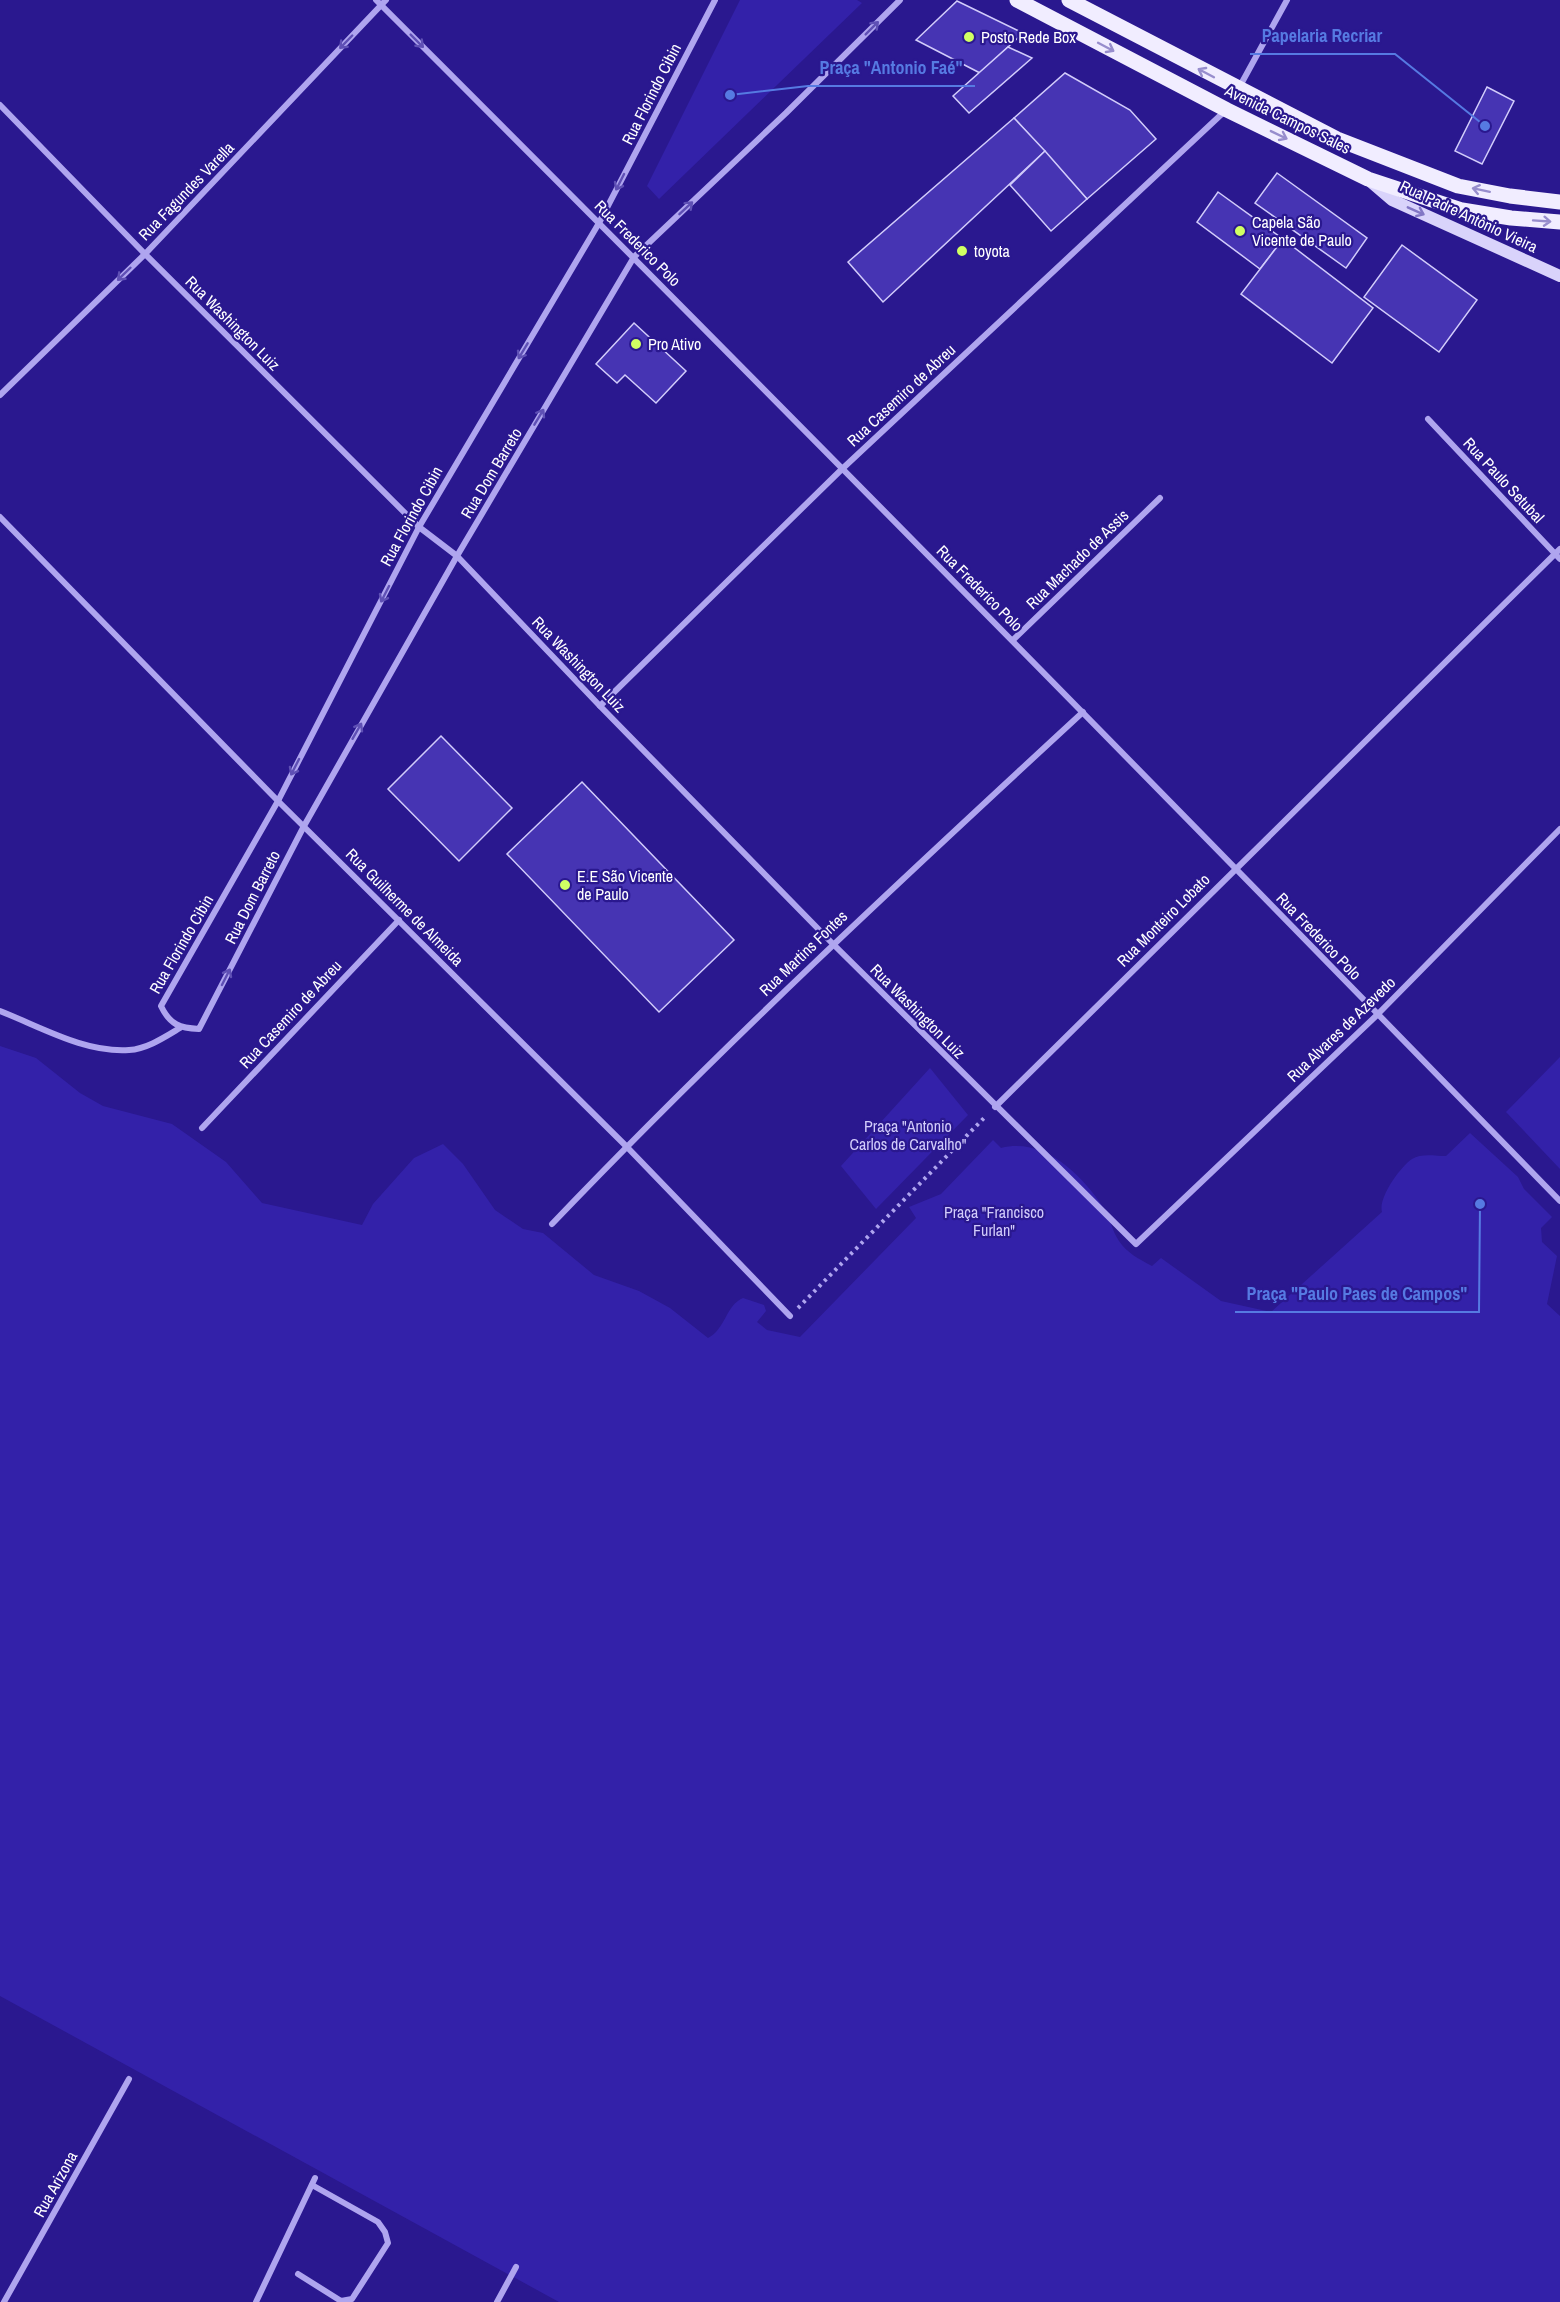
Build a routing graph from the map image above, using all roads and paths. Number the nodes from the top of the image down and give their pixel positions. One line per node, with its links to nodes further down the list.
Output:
1 (715, 0): 13 (street, Rua Florindo Cibin, one-way to 13)
2 (900, 0): 15 (street, Rua Dom Barreto, one-way to 2)
3 (1017, 0): 9 (main road, Avenida Campos Sales, one-way to 9)
4 (1068, 0): 7 (main road, Avenida Campos Sales, one-way to 4)
5 (1287, 0): 7 (street)
6 (381, 2): 13 (street, Rua Frederico Polo, one-way to 13); 14 (street, Rua Fagundes Varella, one-way to 14)
7 (1238, 90): 11 (main road, Avenida Campos Sales, one-way to 7)
8 (0, 105): 14 (street, Rua Washington Luiz)
9 (1227, 110): 10 (main road, Avenida Campos Sales, one-way to 10); 19 (street, Rua Casemiro de Abreu)
10 (1368, 179): 12 (main road, Avenida Campos Sales, one-way to 12); 16 (street, Rua Padre Antônio Vieira, one-way to 16)
11 (1560, 202)
12 (1560, 222)
13 (599, 223): 15 (street, Rua Frederico Polo); 22 (street, Rua Florindo Cibin, one-way to 22)
14 (145, 254): 17 (street, Rua Fagundes Varella, one-way to 17); 22 (street, Rua Washington Luiz)
15 (634, 257): 19 (street, Rua Frederico Polo); 24 (street, Rua Dom Barreto, one-way to 15)
16 (1560, 276)
17 (0, 395)
18 (1428, 419): 23 (street, Rua Paulo Setubal)
19 (841, 470): 25 (street, Rua Frederico Polo); 26 (street, Rua Casemiro de Abreu)
20 (1160, 498): 25 (street, Rua Machado de Assis)
21 (0, 517): 28 (street, Rua Guilherme de Almeida)
22 (419, 527): 24 (street, Rua Washington Luiz); 28 (street, Rua Florindo Cibin, one-way to 28)
23 (1558, 554): 31 (street, Rua Monteiro Lobato)
24 (457, 555): 26 (street, Rua Washington Luiz); 29 (street, Rua Dom Barreto, one-way to 24)
25 (1013, 640): 27 (street, Rua Frederico Polo)
26 (600, 706): 33 (street, Rua Washington Luiz)
27 (1083, 712): 31 (street, Rua Frederico Polo); 33 (street, Rua Martins Fontes)
28 (278, 801): 29 (street, Rua Guilherme de Almeida); 36 (street, Rua Florindo Cibin)
29 (304, 826): 32 (street, Rua Guilherme de Almeida); 36 (street, Rua Dom Barreto, one-way to 29)
30 (1560, 829): 35 (street, Rua Alvares de Azevedo)
31 (1234, 868): 35 (street, Rua Frederico Polo); 37 (street, Rua Monteiro Lobato)
32 (399, 920): 38 (street, Rua Casemiro de Abreu); 39 (street, Rua Guilherme de Almeida)
33 (832, 943): 37 (street, Rua Washington Luiz); 39 (street, Rua Martins Fontes)
34 (0, 1011): 36 (street)
35 (1377, 1014): 40 (street, Rua Frederico Polo); 42 (street, Rua Alvares de Azevedo)
36 (180, 1028)
37 (995, 1107): 42 (street, Rua Washington Luiz); 43 (path)
38 (202, 1128)
39 (626, 1146): 41 (street, Rua Martins Fontes); 43 (street, Rua Guilherme de Almeida)
40 (1560, 1200)
41 (552, 1224)
42 (1136, 1244)
43 (790, 1316)
44 (129, 2079): 47 (street, Rua Arizona)
45 (516, 2267): 49 (street)
46 (298, 2274): 48 (street)
47 (4, 2302)
48 (256, 2302)
49 (497, 2302)

